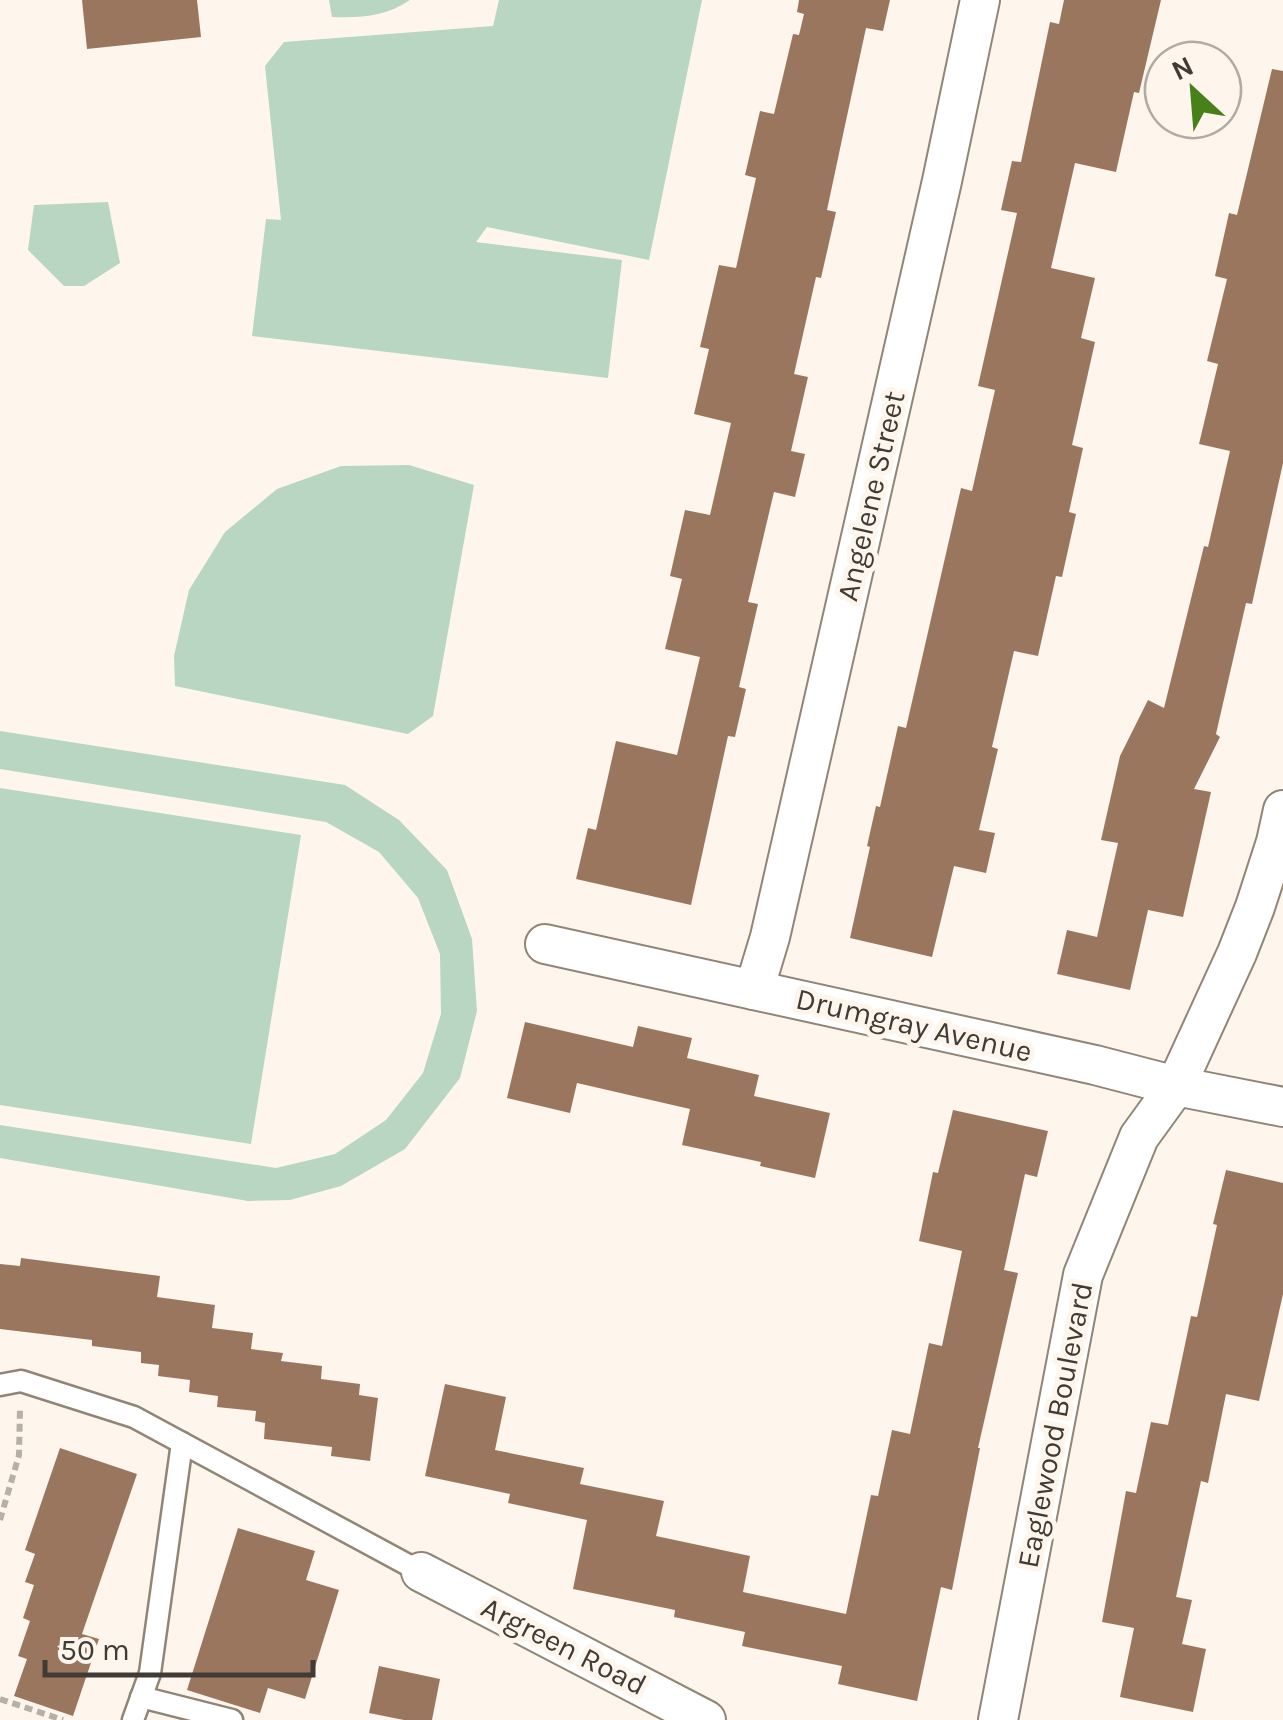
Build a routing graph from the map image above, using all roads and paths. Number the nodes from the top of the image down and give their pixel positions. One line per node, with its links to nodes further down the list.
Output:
1 (980, 0): 4 (street, Angelene Street)
2 (1283, 810): 5 (street, Eaglewood Boulevard)
3 (545, 944): 4 (street, Drumgray Avenue)
4 (754, 990): 5 (street, Drumgray Avenue)
5 (1176, 1086): 6 (street, Drumgray Avenue); 17 (street, Eaglewood Boulevard)
6 (1283, 1107)
7 (10, 1383): 8 (lane); 9 (path)
8 (182, 1443): 10 (lane); 11 (lane)
9 (0, 1520)
10 (421, 1572): 16 (street, Argreen Road)
11 (141, 1697): 14 (lane); 15 (lane)
12 (0, 1699): 13 (path)
13 (63, 1720)
14 (133, 1720)
15 (232, 1720)
16 (706, 1720)
17 (998, 1720)

